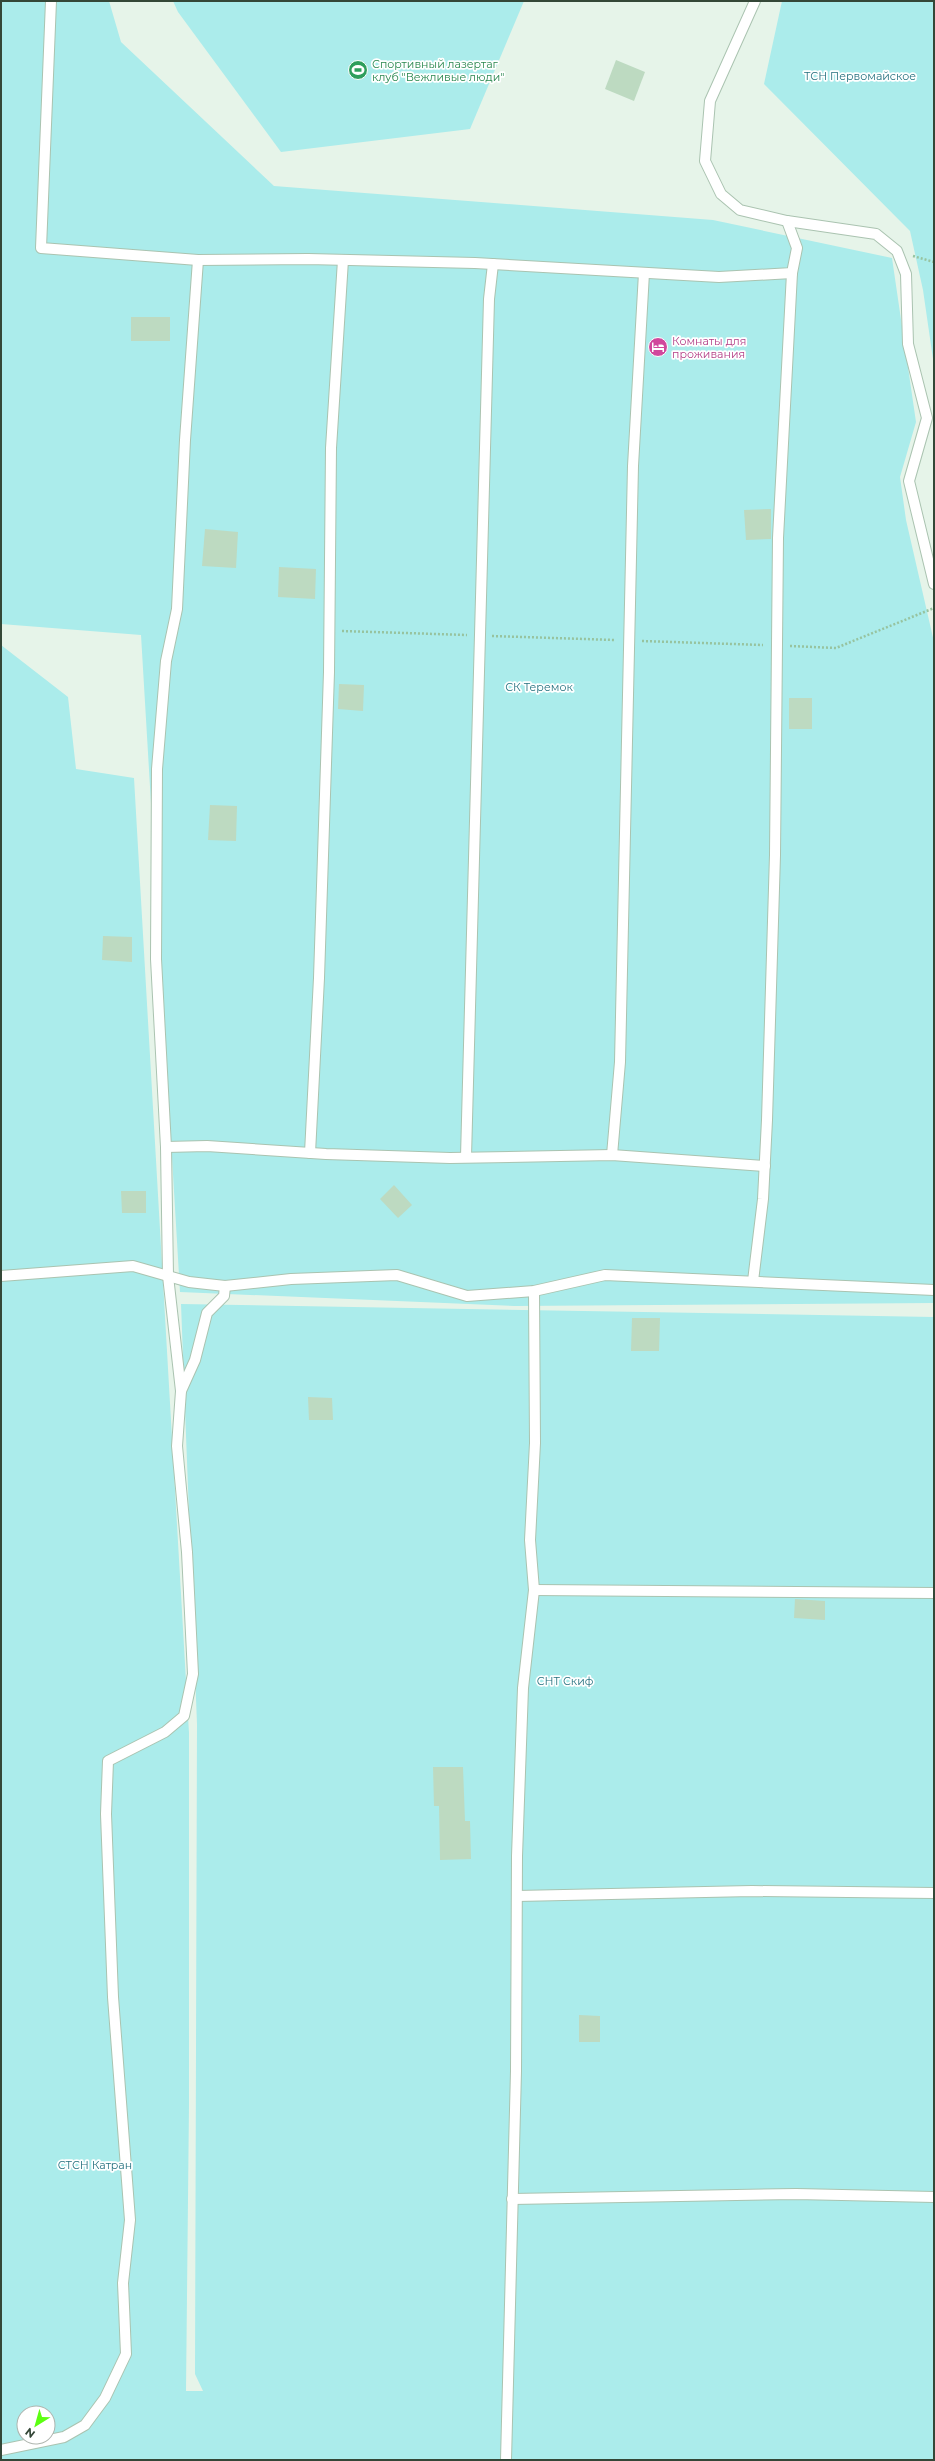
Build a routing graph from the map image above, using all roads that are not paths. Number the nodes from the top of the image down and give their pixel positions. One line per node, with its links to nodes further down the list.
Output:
1 (51, 1): 4 (lane)
2 (755, 1): 3 (lane)
3 (787, 221): 8 (lane); 9 (lane)
4 (198, 260): 5 (lane); 10 (lane)
5 (343, 260): 6 (lane); 11 (lane)
6 (493, 264): 7 (lane); 13 (lane)
7 (644, 273): 8 (lane); 12 (lane)
8 (792, 273): 14 (lane)
9 (934, 584)
10 (166, 1147): 11 (lane); 16 (lane)
11 (310, 1153): 13 (lane)
12 (612, 1155): 13 (lane); 14 (lane)
13 (466, 1157)
14 (765, 1166): 17 (lane)
15 (1, 1276): 16 (lane)
16 (168, 1276): 18 (lane); 21 (lane)
17 (753, 1281): 19 (lane); 20 (lane)
18 (225, 1286): 20 (lane); 21 (lane)
19 (934, 1290)
20 (534, 1291): 22 (lane)
21 (181, 1391): 28 (lane)
22 (534, 1590): 23 (lane); 25 (lane)
23 (934, 1593)
24 (934, 1893): 25 (lane)
25 (517, 1896): 27 (lane)
26 (934, 2197): 27 (lane)
27 (512, 2199): 29 (lane)
28 (1, 2450)
29 (506, 2460)

